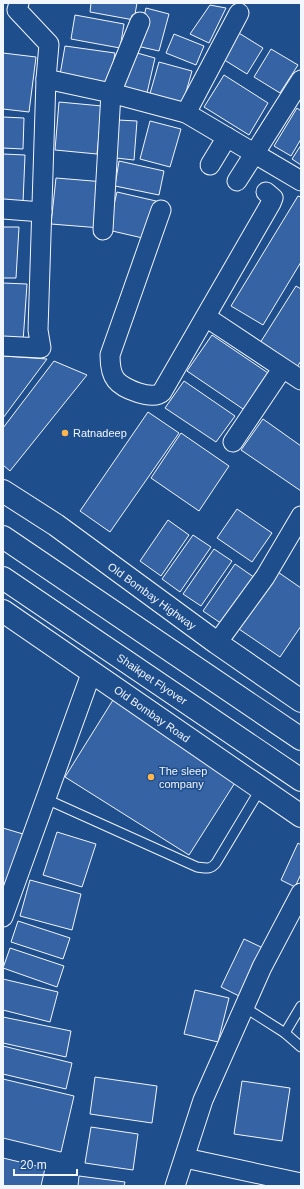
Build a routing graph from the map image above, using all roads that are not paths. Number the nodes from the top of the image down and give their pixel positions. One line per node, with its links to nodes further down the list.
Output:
1 (19, 3): 4 (street)
2 (239, 13): 7 (street)
3 (140, 22): 6 (street)
4 (46, 79): 6 (street); 16 (street)
5 (301, 80): 9 (street)
6 (111, 93): 7 (street); 17 (street)
7 (186, 113): 8 (street)
8 (227, 137): 9 (street); 10 (street)
9 (255, 154): 11 (street); 12 (street)
10 (210, 165)
11 (280, 168): 13 (street); 18 (street)
12 (237, 181)
13 (301, 181)
14 (3, 209): 16 (street)
15 (161, 210): 18 (street)
16 (42, 212): 19 (street)
17 (103, 230)
18 (206, 317): 20 (street)
19 (3, 346)
20 (282, 369): 21 (street); 22 (street)
21 (301, 380)
22 (233, 442)
23 (3, 491): 28 (main road, Old Bombay Highway)
24 (301, 516): 28 (street)
25 (3, 537): 31 (main road)
26 (3, 578): 32 (main road, Shaikpet Flyover)
27 (3, 611): 29 (main road, Old Bombay Road)
28 (217, 643): 30 (main road, Old Bombay Highway)
29 (92, 671): 33 (main road, Old Bombay Road); 34 (street)
30 (301, 701)
31 (301, 739)
32 (301, 780)
33 (260, 788): 34 (lane); 35 (main road, Old Bombay Road)
34 (46, 799): 37 (street)
35 (301, 816)
36 (301, 893): 39 (street)
37 (3, 917)
38 (301, 1006): 40 (lane)
39 (244, 1007): 40 (lane); 42 (street)
40 (285, 1033): 41 (lane)
41 (301, 1047)
42 (185, 1158): 43 (street); 44 (street)
43 (301, 1183)
44 (176, 1186)

